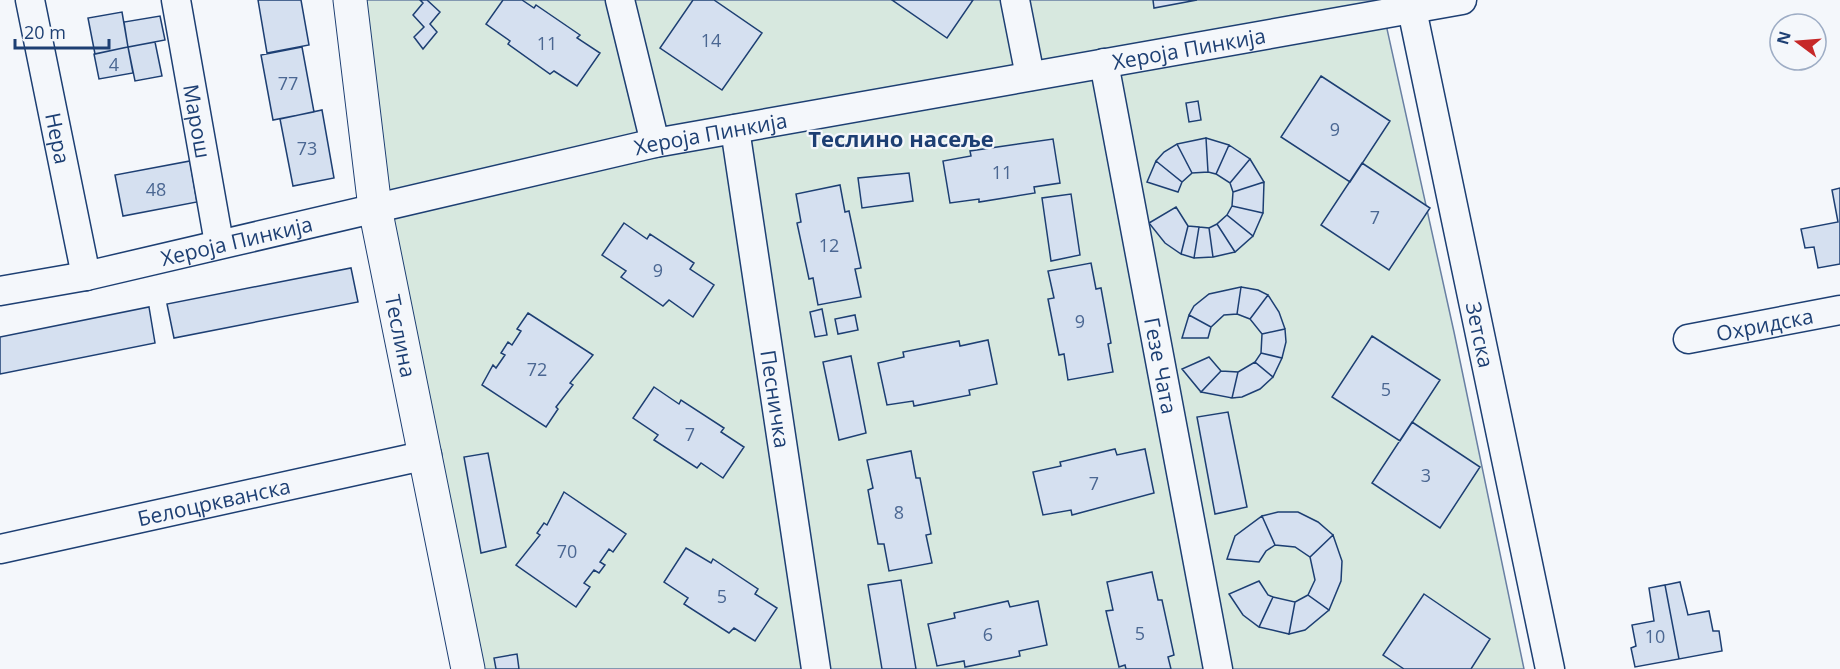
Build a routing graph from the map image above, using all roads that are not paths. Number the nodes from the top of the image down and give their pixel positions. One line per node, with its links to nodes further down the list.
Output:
1 (30, 0): 14 (street, Нера)
2 (176, 0): 13 (street, Марош)
3 (350, 0): 12 (street, Теслина)
4 (620, 0): 11 (street)
5 (1015, 0): 9 (street)
6 (1462, 0): 7 (street, Хероја Пинкија)
7 (1411, 4): 8 (street, Хероја Пинкија); 23 (street, Зетска)
8 (1104, 63): 9 (street, Хероја Пинкија); 22 (street, Гезе Чата)
9 (1030, 76): 10 (street, Хероја Пинкија)
10 (735, 129): 11 (street, Хероја Пинкија); 21 (street, Песничка)
11 (655, 143): 12 (street, Хероја Пинкија)
12 (375, 208): 13 (street, Хероја Пинкија); 18 (street, Теслина)
13 (219, 243): 14 (street, Хероја Пинкија)
14 (86, 276): 15 (street, Хероја Пинкија)
15 (0, 291)
16 (1840, 310): 17 (street, Охридска)
17 (1688, 339)
18 (427, 455): 19 (street, Белоцркванска); 20 (street, Теслина)
19 (0, 549)
20 (468, 669)
21 (816, 669)
22 (1218, 669)
23 (1550, 669)

